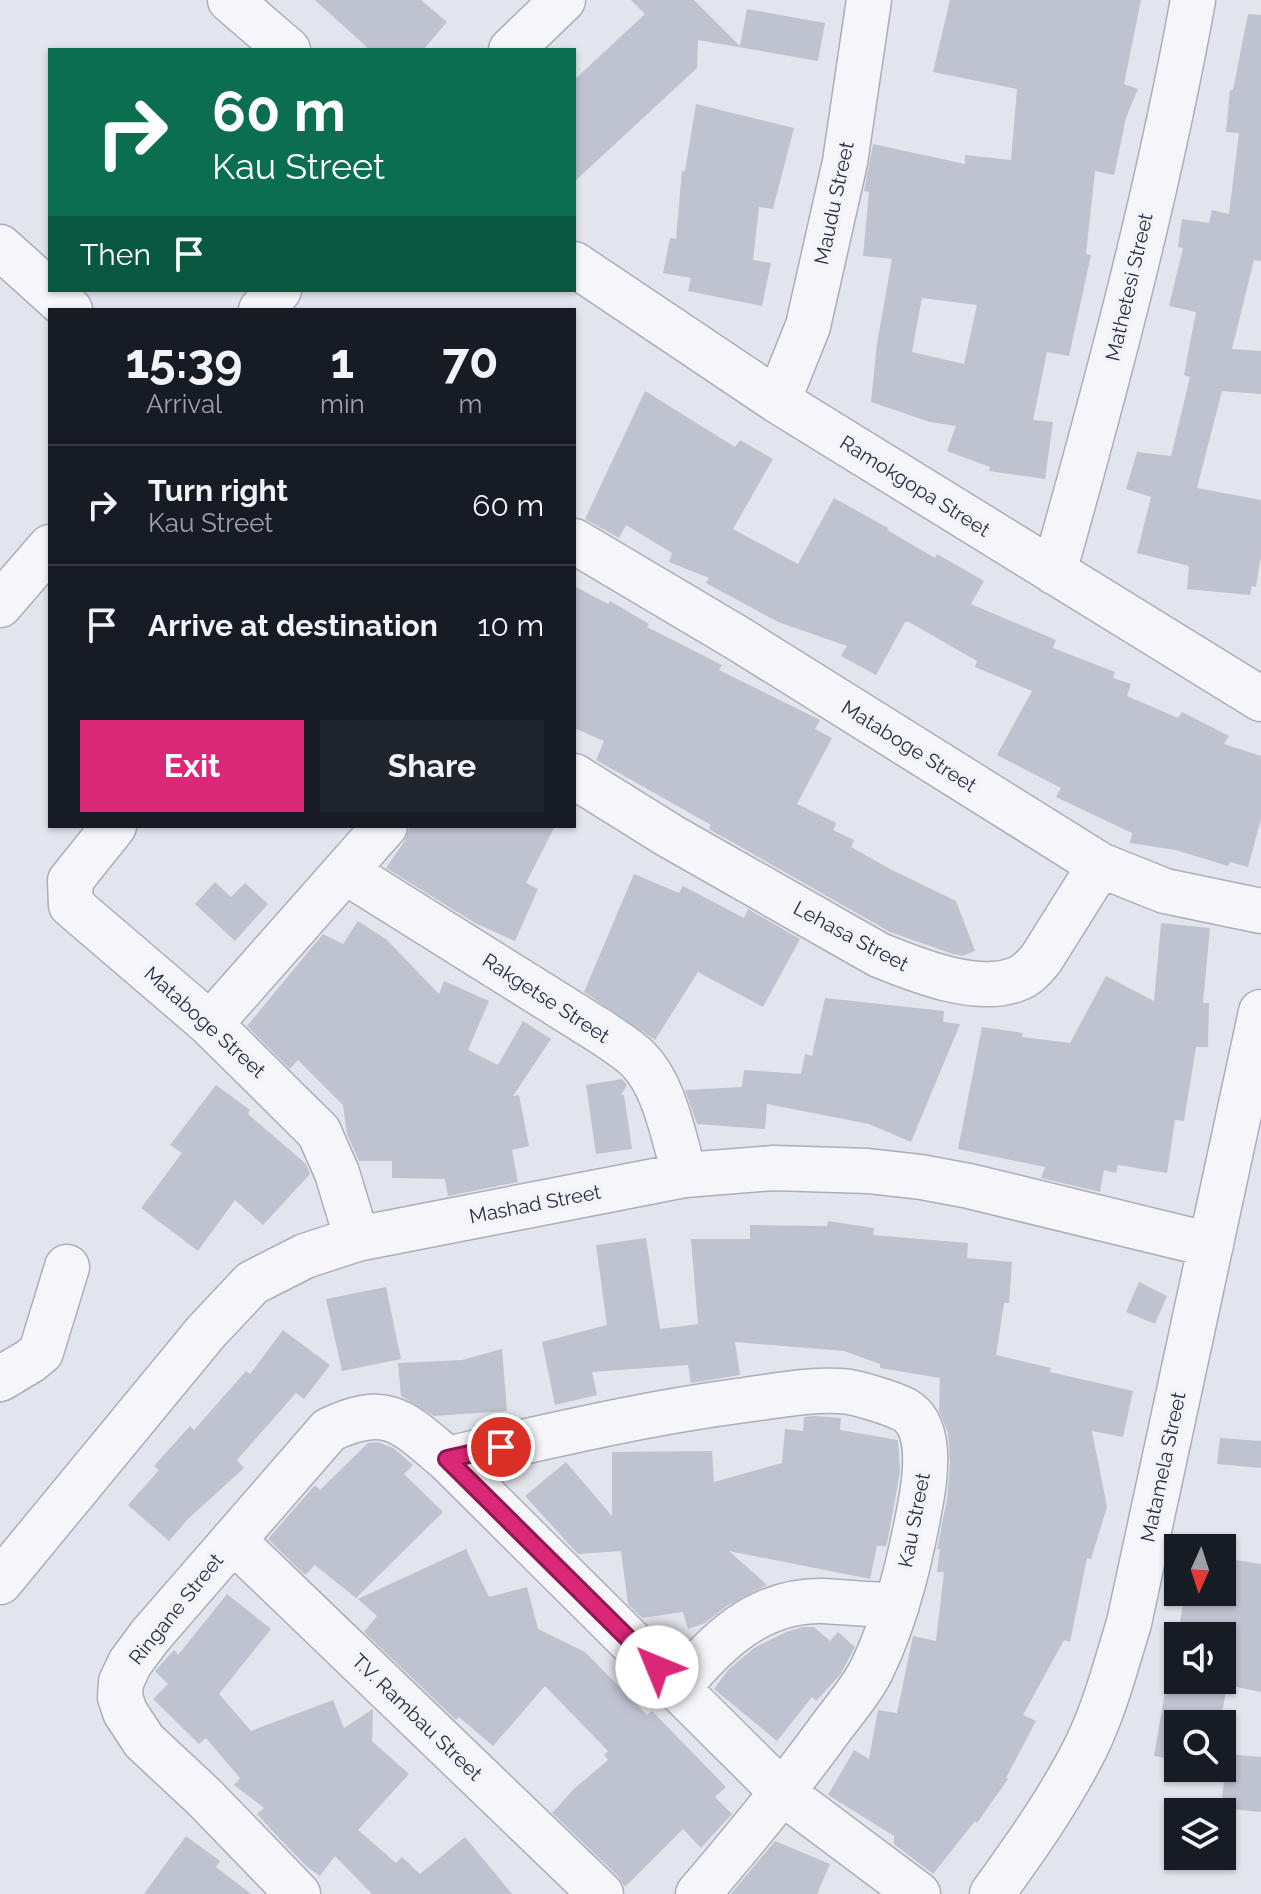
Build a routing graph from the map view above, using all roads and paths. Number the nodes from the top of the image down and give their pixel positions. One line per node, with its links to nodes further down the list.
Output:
1 (230, 0): 5 (street)
2 (563, 0): 6 (street)
3 (869, 0): 14 (street, Maudu Street)
4 (1193, 0): 17 (street, Mathetesi Street)
5 (286, 48)
6 (513, 48)
7 (0, 247): 9 (street)
8 (576, 265): 14 (street, Ramokgopa Street)
9 (48, 290)
10 (50, 292): 12 (street)
11 (277, 292): 13 (street)
12 (68, 308)
13 (263, 308)
14 (778, 401): 17 (street, Ramokgopa Street)
15 (576, 542): 23 (street, Mataboge Street)
16 (48, 549): 18 (street)
17 (1054, 572): 19 (street, Ramokgopa Street)
18 (0, 605)
19 (1261, 699)
20 (576, 777): 23 (street, Lehasa Street)
21 (112, 828): 27 (street, Mataboge Street)
22 (383, 828): 24 (street)
23 (1100, 865): 25 (street, Mataboge Street)
24 (346, 872): 27 (street); 28 (street, Rakgetse Street)
25 (1261, 911)
26 (1261, 1012): 30 (street, Matamela Street)
27 (210, 1024): 29 (street, Mataboge Street)
28 (685, 1175): 29 (street, Mashad Street); 30 (street, Mashad Street)
29 (357, 1239): 35 (street, Mashad Street)
30 (1211, 1245): 43 (street, Matamela Street)
31 (67, 1267): 32 (street)
32 (0, 1379)
33 (447, 1459): 34 (street, Ringane Street); 36 (street, Kau Street); 37 (street)
34 (233, 1540): 39 (street, Ringane Street); 40 (street, T.V. Rambau Street)
35 (0, 1582)
36 (897, 1605): 37 (street); 38 (street, Kau Street)
37 (678, 1688): 38 (street)
38 (783, 1793): 41 (street, Kau Street); 42 (street)
39 (298, 1894)
40 (601, 1894)
41 (698, 1894)
42 (918, 1894)
43 (992, 1894)

